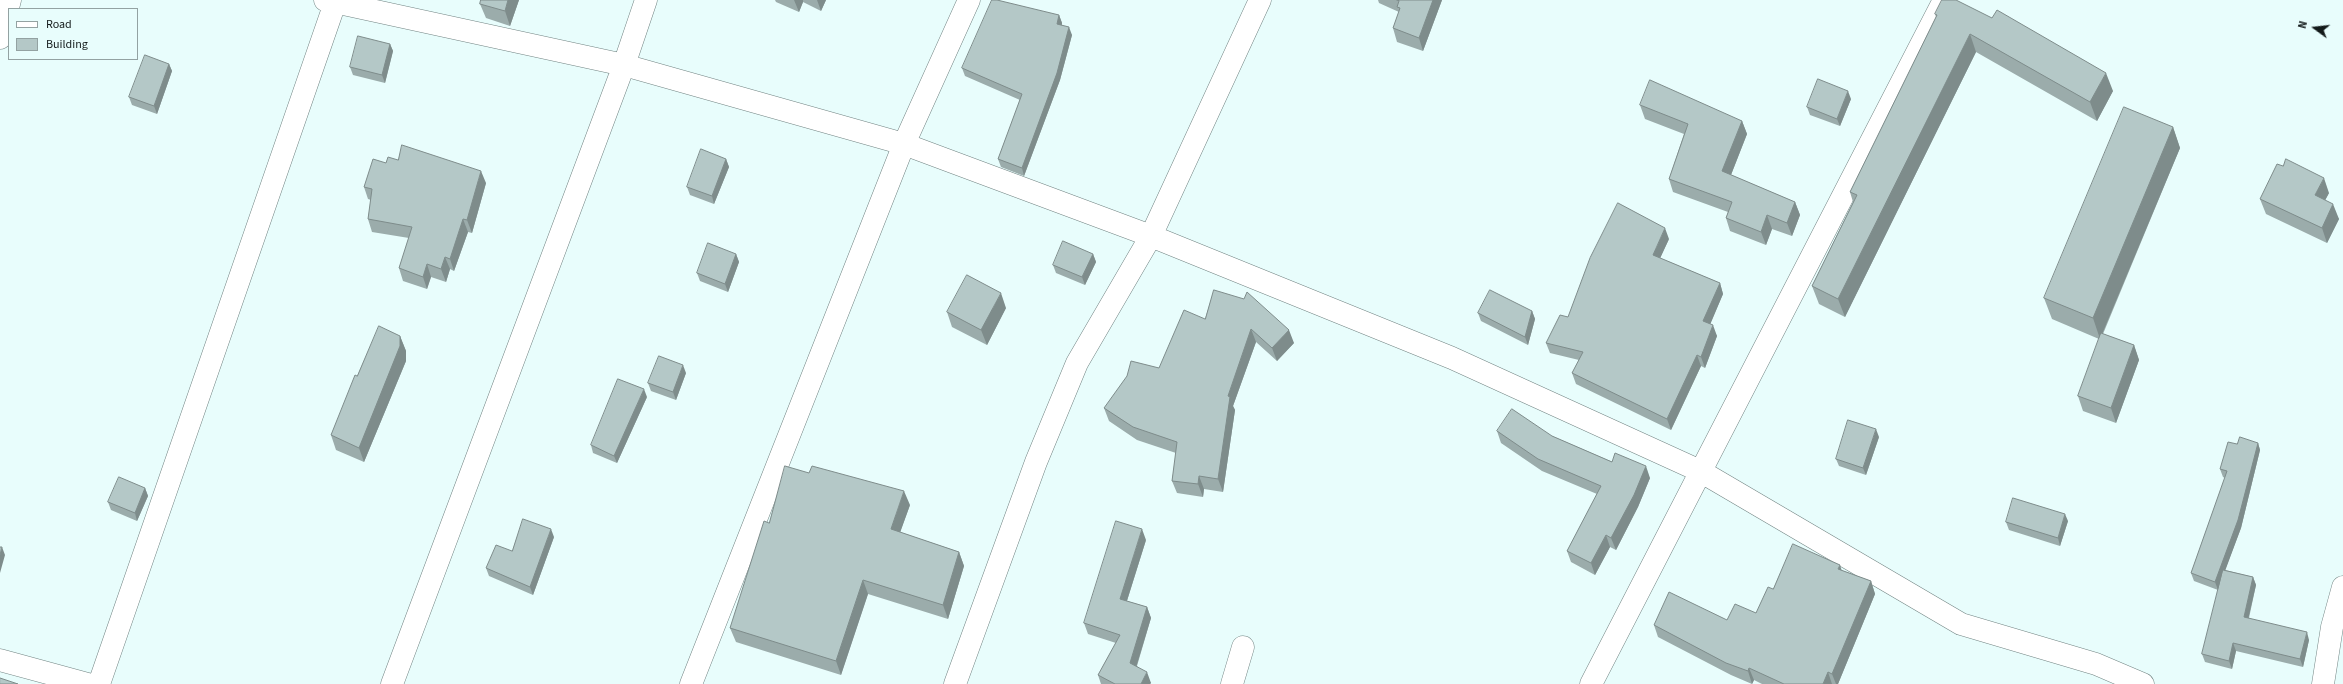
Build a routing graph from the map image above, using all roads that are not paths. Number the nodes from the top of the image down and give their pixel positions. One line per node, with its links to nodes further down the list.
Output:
1 (10, 0): 7 (street)
2 (646, 0): 8 (street)
3 (969, 0): 9 (street)
4 (1260, 0): 10 (street)
5 (1944, 0): 11 (street)
6 (332, 1): 8 (street); 16 (street)
7 (0, 38)
8 (624, 65): 9 (street); 17 (street)
9 (904, 144): 10 (street); 18 (street)
10 (1151, 236): 11 (street); 19 (street)
11 (1700, 471): 21 (street); 22 (street)
12 (2343, 587): 23 (street)
13 (1243, 647): 20 (street)
14 (0, 660): 15 (street)
15 (88, 684)
16 (99, 684)
17 (392, 684)
18 (691, 684)
19 (955, 684)
20 (1232, 684)
21 (1591, 684)
22 (2143, 684)
23 (2323, 684)

